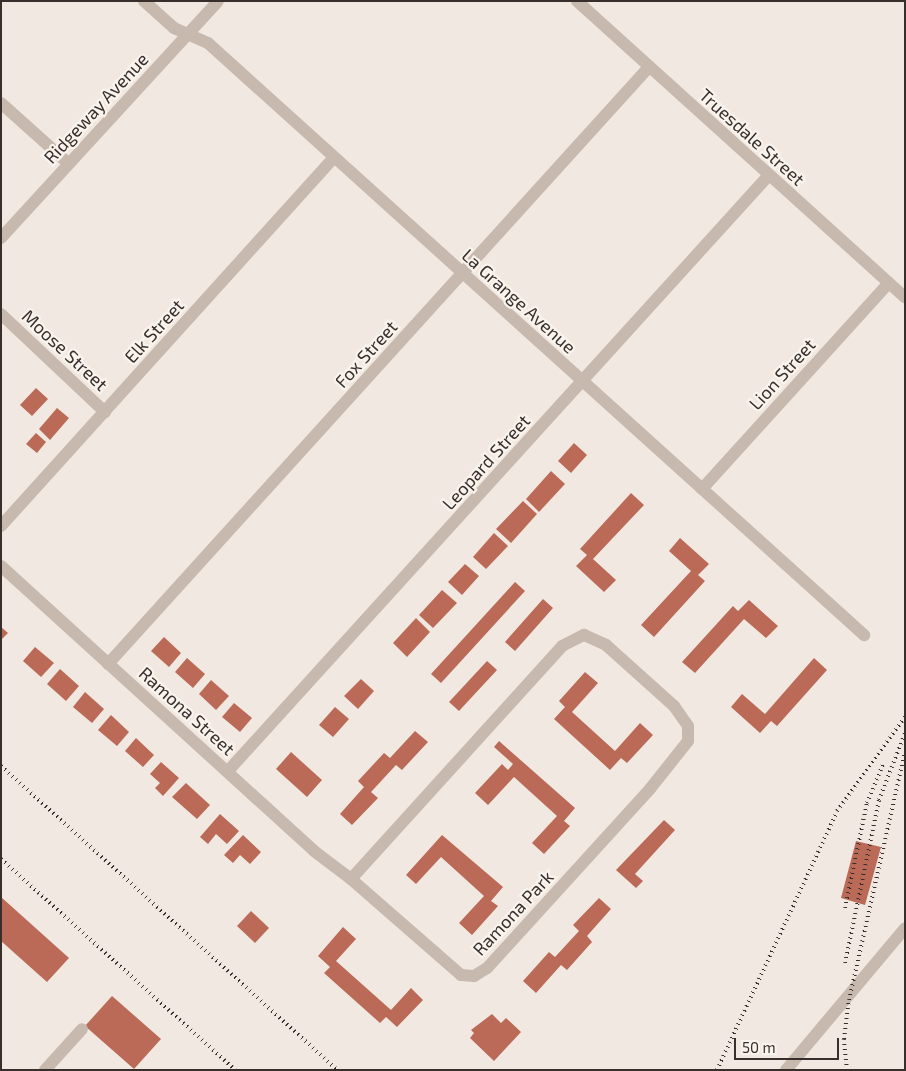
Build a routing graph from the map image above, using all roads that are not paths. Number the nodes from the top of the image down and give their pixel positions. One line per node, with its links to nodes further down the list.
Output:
1 (144, 1): 4 (street, La Grange Avenue)
2 (218, 1): 4 (street, Ridgeway Avenue)
3 (577, 1): 5 (street, Truesdale Street)
4 (188, 34): 7 (street, La Grange Avenue); 8 (street, Ridgeway Avenue)
5 (649, 67): 9 (street, Truesdale Street); 11 (street, Fox Street)
6 (1, 103): 8 (street)
7 (333, 158): 11 (street, La Grange Avenue); 16 (street, Elk Street)
8 (68, 164): 10 (street, Ridgeway Avenue)
9 (769, 176): 12 (street, Truesdale Street); 15 (street, Leopard Street)
10 (1, 238)
11 (462, 274): 15 (street, La Grange Avenue); 21 (street, Fox Street)
12 (889, 283): 13 (street, Truesdale Street); 17 (street, Lion Street)
13 (905, 298)
14 (1, 314): 16 (street, Moose Street)
15 (582, 382): 17 (street, La Grange Avenue); 22 (street, Leopard Street)
16 (105, 412): 18 (street, Elk Street)
17 (702, 489): 20 (street, La Grange Avenue)
18 (1, 526)
19 (1, 566): 21 (street, Ramona Street)
20 (864, 635)
21 (108, 664): 22 (street, Ramona Street)
22 (228, 772): 23 (street, Ramona Street)
23 (351, 879): 23 (street, Ramona Park)
24 (905, 928): 27 (street)
25 (82, 1029): 26 (street)
26 (45, 1070)
27 (786, 1070)

